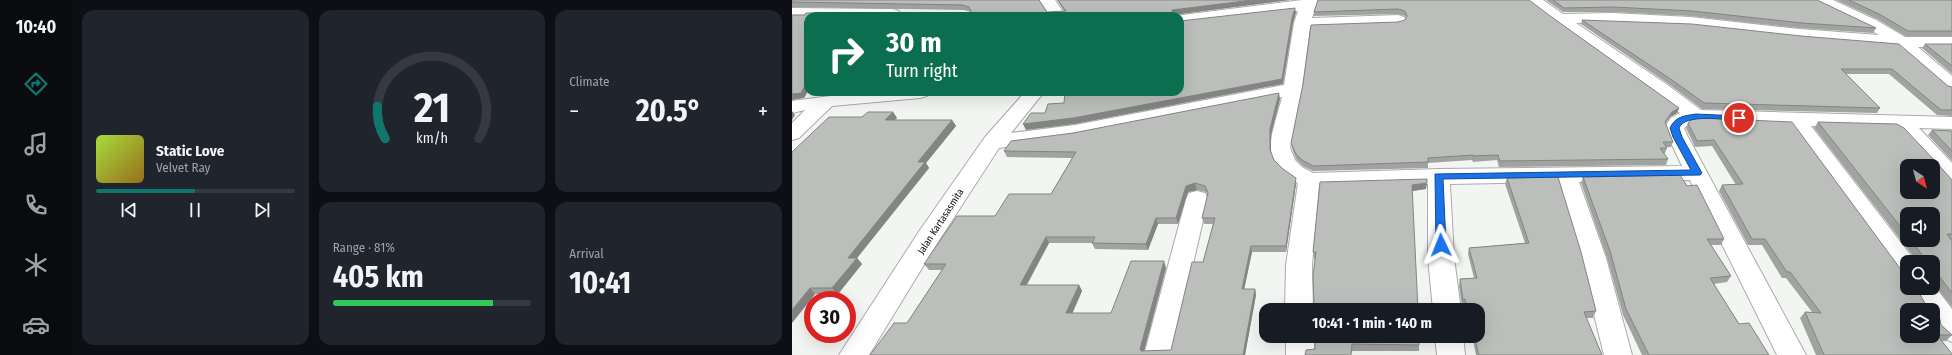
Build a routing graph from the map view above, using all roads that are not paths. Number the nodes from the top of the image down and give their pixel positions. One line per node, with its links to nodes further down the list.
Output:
1 (848, 0): 6 (street)
2 (1047, 0): 7 (street)
3 (1533, 0): 11 (street)
4 (1820, 0): 13 (street)
5 (1307, 10): 10 (street); 12 (street); 16 (street)
6 (831, 12)
7 (1055, 12)
8 (792, 13): 9 (street)
9 (804, 13)
10 (1184, 19)
11 (1559, 19): 13 (street); 21 (street)
12 (1398, 20)
13 (1902, 42): 14 (street); 15 (street)
14 (1952, 42)
15 (1952, 86)
16 (1293, 90): 26 (street); 31 (street)
17 (878, 96): 19 (street)
18 (1032, 96): 26 (street, Jalan Kartasasmita)
19 (826, 101): 20 (street); 25 (street)
20 (792, 107)
21 (1696, 116): 22 (street); 27 (street)
22 (1796, 120): 23 (street); 33 (street)
23 (1902, 122): 24 (street); 30 (street)
24 (1952, 123)
25 (792, 134)
26 (992, 142): 40 (street, Jalan Kartasasmita)
27 (1697, 173): 28 (street); 45 (street)
28 (1565, 174): 29 (street); 44 (street)
29 (1439, 176): 31 (street); 36 (street)
30 (1952, 176)
31 (1309, 180): 35 (street)
32 (1197, 199): 41 (street)
33 (1900, 260)
34 (1926, 295): 37 (street)
35 (1299, 303)
36 (1446, 303)
37 (1952, 330)
38 (1300, 343): 42 (street)
39 (1450, 343): 43 (street)
40 (853, 355)
41 (1158, 355)
42 (1300, 355)
43 (1451, 355)
44 (1618, 355)
45 (1792, 355)

